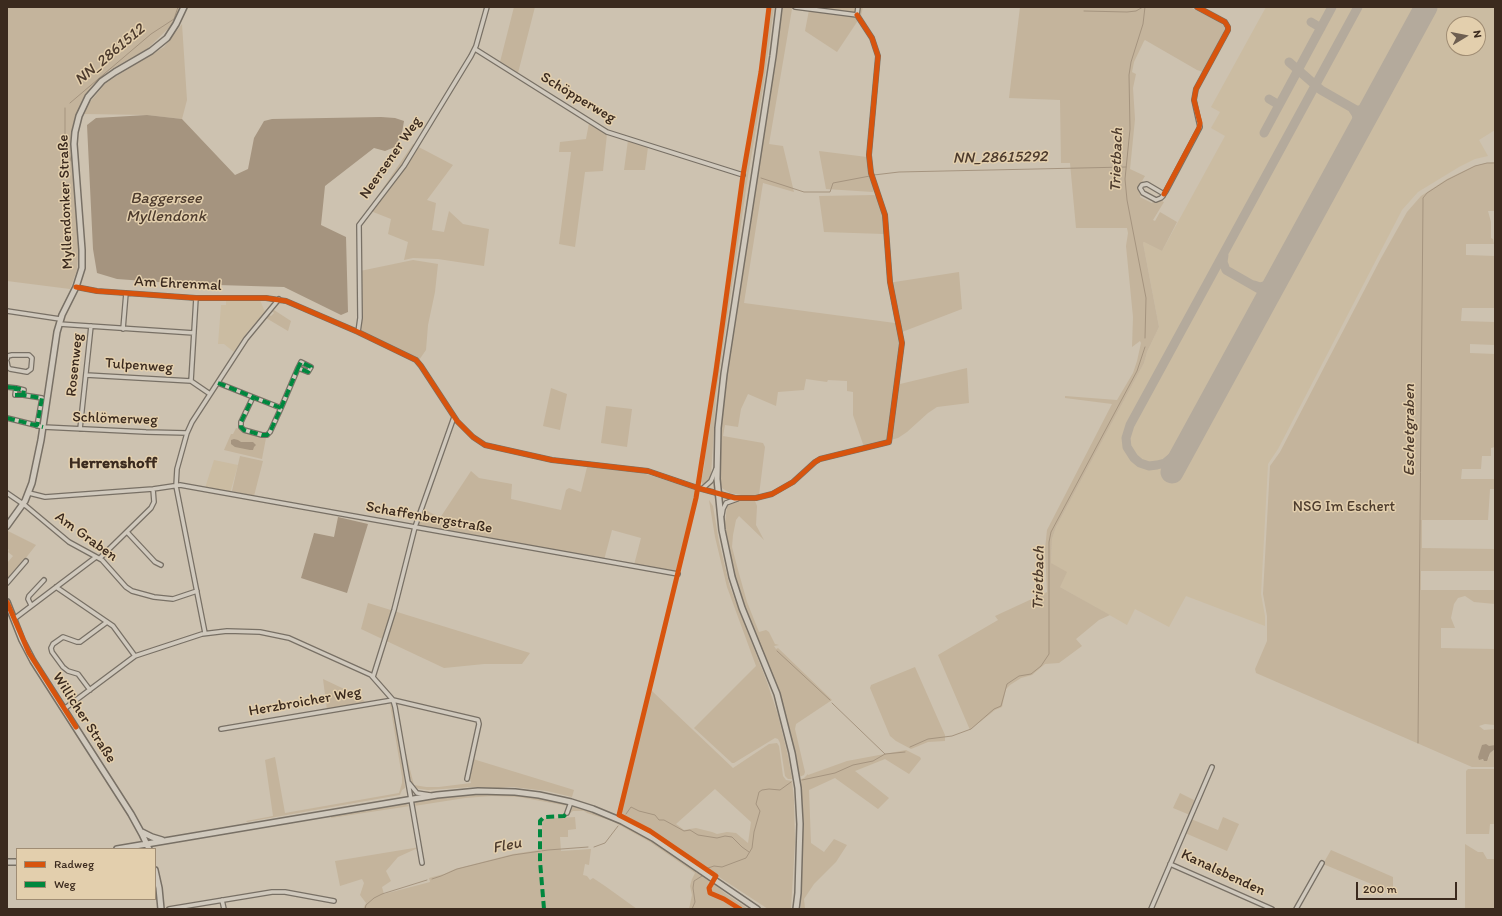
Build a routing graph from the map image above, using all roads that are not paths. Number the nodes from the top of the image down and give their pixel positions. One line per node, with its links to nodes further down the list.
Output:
1 (184, 7): 11 (main road, Myllendonker Straße)
2 (487, 7): 8 (street, Neersener Weg)
3 (779, 7): 37 (main road)
4 (795, 7): 7 (street)
5 (858, 7): 7 (street)
6 (1197, 7): 10 (street)
7 (857, 16): 44 (street, Am Ehrenmal)
8 (475, 49): 9 (street, Schöpperweg); 19 (street, Neersener Weg)
9 (743, 175)
10 (1164, 194): 10 (street)
11 (76, 288): 12 (street, Am Ehrenmal); 16 (main road, Myllendonker Straße)
12 (126, 293): 13 (street, Am Ehrenmal); 18 (street)
13 (196, 298): 14 (street, Am Ehrenmal); 20 (street)
14 (279, 299): 19 (street, Am Ehrenmal); 25 (street)
15 (7, 311): 16 (street)
16 (60, 322): 17 (street); 34 (main road, Myllendonker Straße)
17 (91, 326): 18 (street); 23 (street, Rosenweg)
18 (124, 329): 20 (street)
19 (358, 332): 32 (street, Am Ehrenmal)
20 (194, 333): 24 (street)
21 (7, 360): 21 (street)
22 (298, 368): 31 (street)
23 (86, 375): 24 (street, Tulpenweg); 35 (street, Rosenweg)
24 (191, 381): 28 (street)
25 (218, 383): 28 (street); 30 (street)
26 (7, 387): 27 (street)
27 (16, 388): 29 (street); 29 (street)
28 (210, 394): 36 (street)
29 (23, 395): 34 (street)
30 (253, 397): 31 (street); 31 (street)
31 (280, 408)
32 (454, 417): 40 (street, Am Ehrenmal); 47 (street)
33 (7, 418): 34 (street, Schlömerweg)
34 (40, 427): 35 (street, Schlömerweg); 42 (main road, Myllendonker Straße)
35 (80, 429): 36 (street, Schlömerweg)
36 (187, 433): 38 (street)
37 (716, 466): 40 (street); 43 (main road)
38 (176, 486): 39 (street, Schaffenbergstraße); 47 (street, Schaffenbergstraße); 57 (street)
39 (153, 489): 42 (street, Schaffenbergstraße); 49 (street)
40 (702, 489): 43 (street, Am Ehrenmal)
41 (7, 493): 45 (street, Am Graben)
42 (29, 493): 45 (main road, Myllendonker Straße)
43 (717, 494): 44 (street, Am Ehrenmal); 48 (main road)
44 (740, 498): 48 (street)
45 (23, 504): 46 (main road, Myllendonker Straße); 50 (street, Am Graben)
46 (7, 526)
47 (415, 527): 53 (street, Schaffenbergstraße); 64 (street)
48 (722, 530): 86 (main road)
49 (127, 532): 50 (street); 52 (street)
50 (98, 557): 56 (street); 57 (street, Am Graben)
51 (26, 561): 55 (street)
52 (161, 565)
53 (678, 574)
54 (44, 580): 59 (street)
55 (7, 583)
56 (56, 587): 59 (street); 61 (street)
57 (198, 591): 62 (street)
58 (7, 602): 60 (main road, Willicher Straße)
59 (31, 605): 60 (street)
60 (14, 619): 67 (main road, Willicher Straße)
61 (107, 622): 63 (street); 65 (street)
62 (205, 633): 63 (street, Herzbroicher Weg); 64 (street, Herzbroicher Weg)
63 (135, 656): 65 (street, Herzbroicher Weg)
64 (373, 676): 66 (street, Herzbroicher Weg)
65 (90, 690): 67 (street, Herzbroicher Weg)
66 (393, 700): 68 (street, Herzbroicher Weg); 70 (street, Herzbroicher Weg); 71 (street, Herzbroicher Weg)
67 (64, 709): 76 (main road, Willicher Straße)
68 (221, 729)
69 (1212, 767): 84 (street, Kanalsbenden)
70 (467, 779)
71 (408, 781): 72 (street); 73 (street, Herzbroicher Weg)
72 (437, 796): 73 (main road); 74 (main road)
73 (411, 800): 77 (main road); 82 (street)
74 (571, 802): 75 (street); 92 (main road)
75 (567, 813)
76 (141, 832): 77 (main road); 78 (main road, Willicher Straße)
77 (165, 841): 78 (main road)
78 (148, 846): 79 (main road)
79 (132, 847): 80 (main road); 81 (main road)
80 (124, 848)
81 (136, 848)
82 (422, 863)
83 (1322, 863): 97 (street)
84 (1170, 864): 95 (street); 96 (street, Kanalsbenden)
85 (156, 874): 89 (main road)
86 (798, 893): 93 (main road); 94 (main road)
87 (222, 900): 88 (street); 90 (street); 91 (street)
88 (334, 901)
89 (161, 909)
90 (169, 909)
91 (224, 909)
92 (756, 909)
93 (796, 909)
94 (799, 909)
95 (1151, 909)
96 (1272, 909)
97 (1296, 909)

